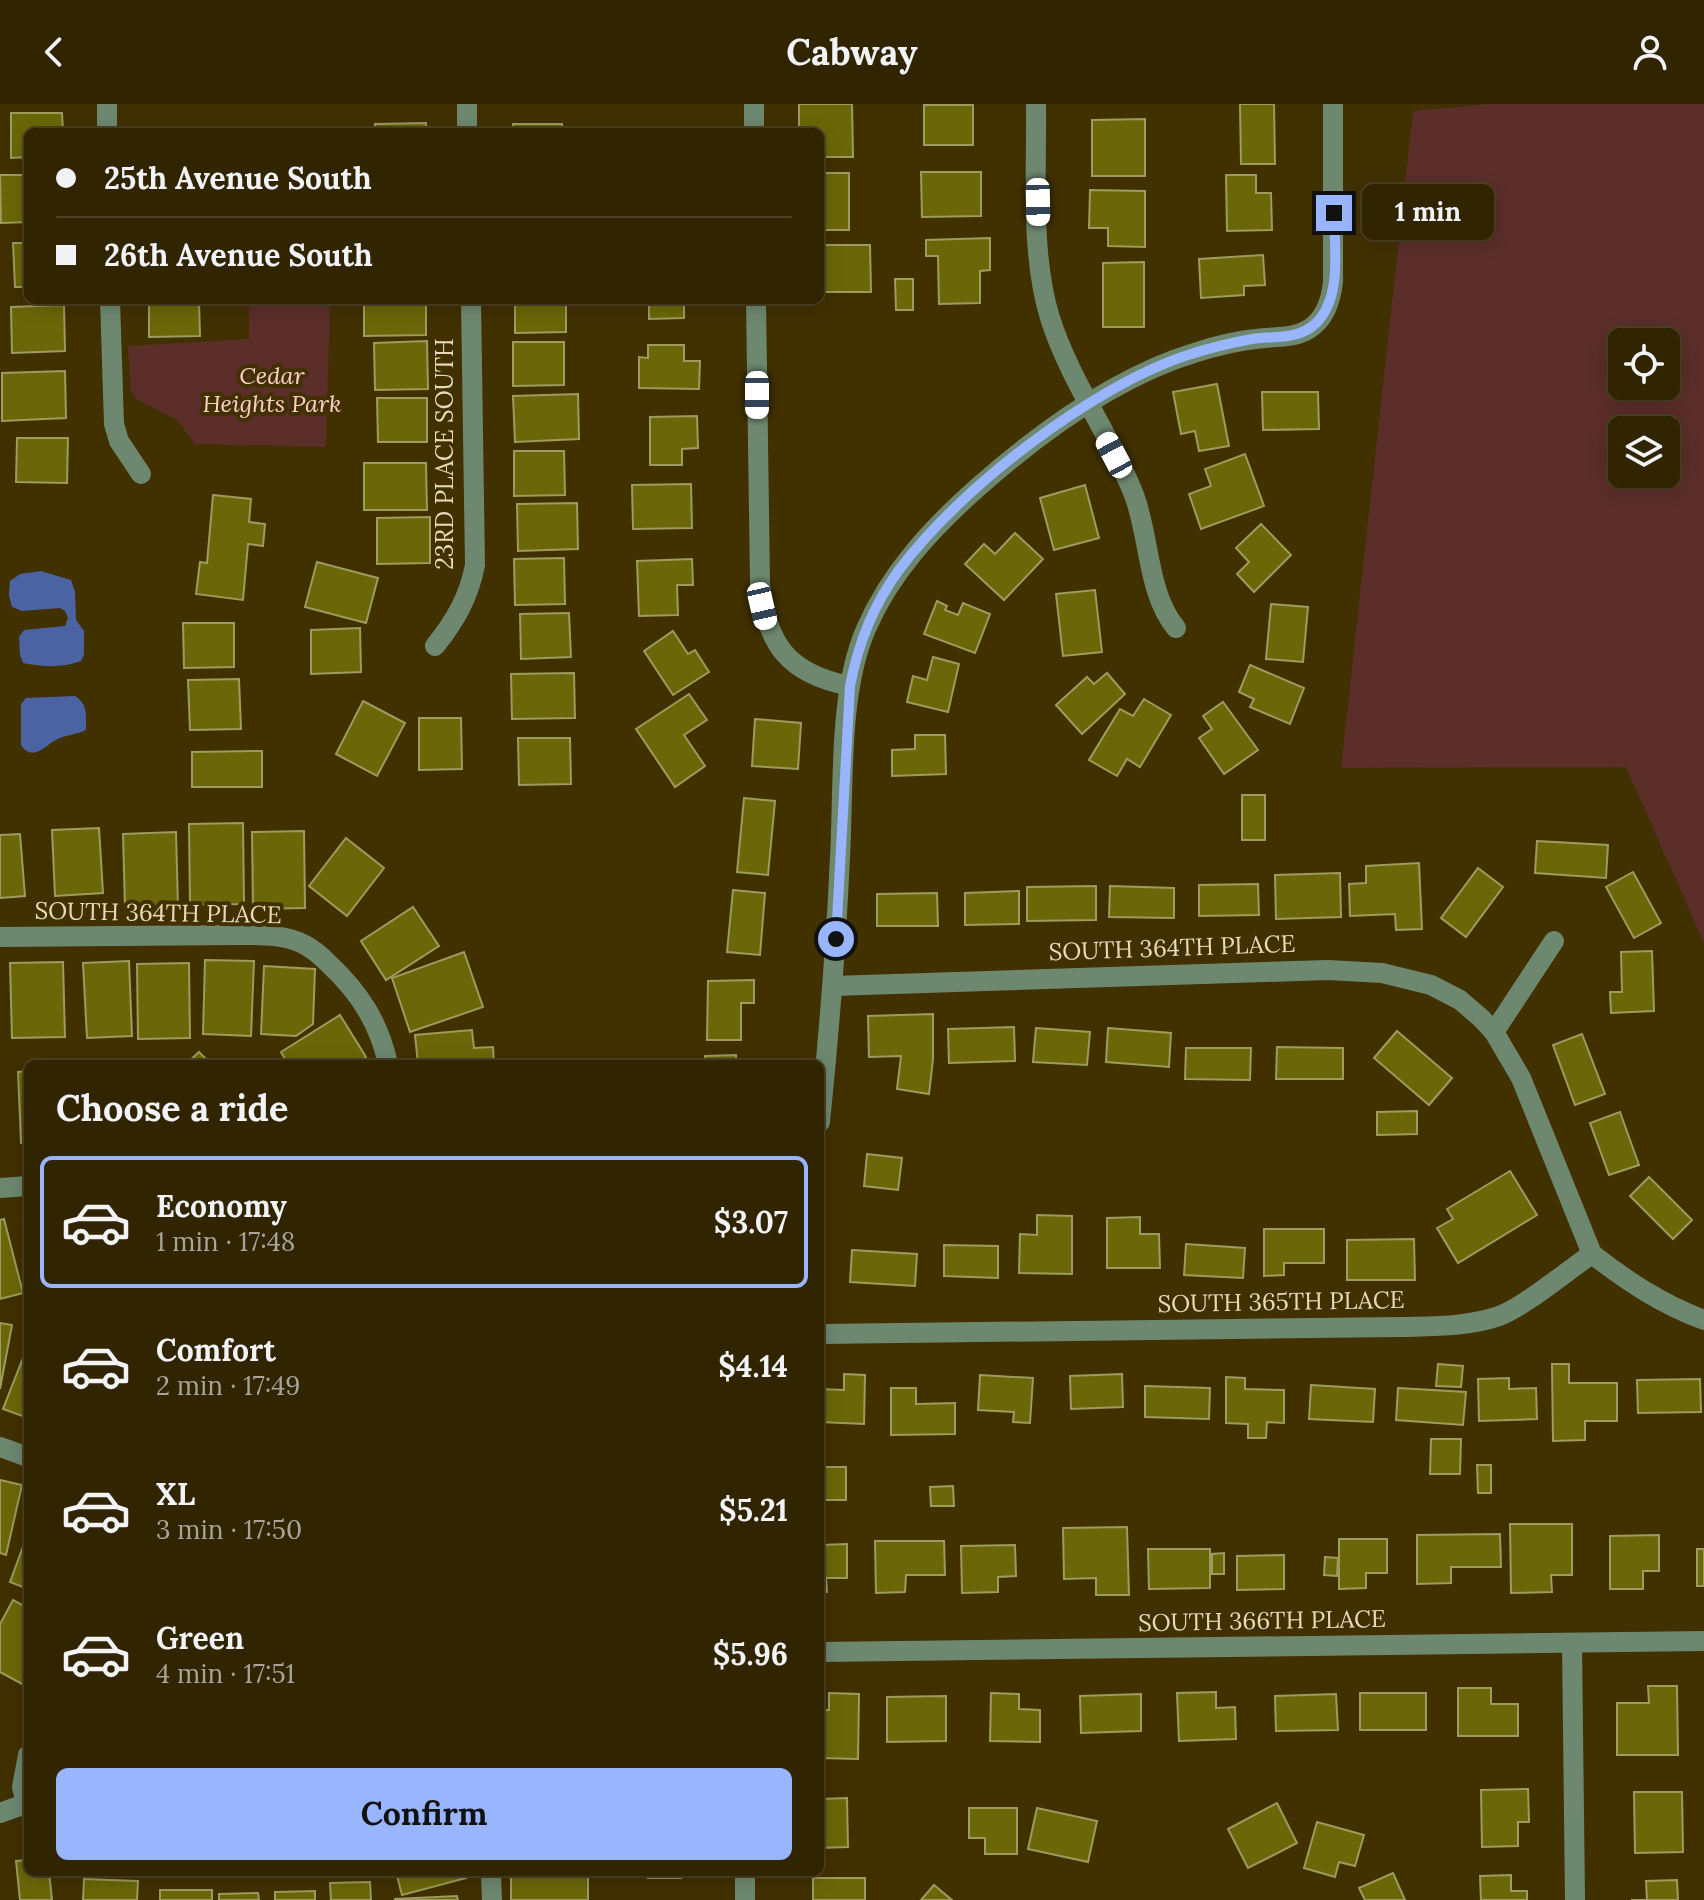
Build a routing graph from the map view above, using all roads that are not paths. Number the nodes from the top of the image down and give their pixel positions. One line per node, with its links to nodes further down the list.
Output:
1 (107, 104): 6 (street)
2 (467, 104): 7 (street)
3 (754, 104): 8 (street)
4 (1036, 104): 12 (street)
5 (1333, 104): 12 (street)
6 (107, 128)
7 (467, 128)
8 (754, 128)
9 (110, 304): 13 (street)
10 (471, 304): 15 (street, 23RD PLACE SOUTH)
11 (756, 304): 16 (street)
12 (1088, 405): 14 (street); 16 (street)
13 (141, 474)
14 (1176, 628)
15 (435, 646)
16 (850, 686): 19 (street)
17 (0, 937): 21 (street, SOUTH 364TH PLACE)
18 (1554, 941): 20 (street)
19 (833, 986): 20 (street, SOUTH 364TH PLACE); 22 (street)
20 (1494, 1032): 25 (street, SOUTH 364TH PLACE)
21 (387, 1060)
22 (824, 1080)
23 (24, 1186): 24 (street)
24 (0, 1188)
25 (1592, 1254): 26 (street); 27 (street, SOUTH 365TH PLACE)
26 (1704, 1320)
27 (824, 1334)
28 (0, 1447): 29 (street)
29 (24, 1456)
30 (1704, 1641): 31 (street, SOUTH 366TH PLACE)
31 (1572, 1643): 32 (street, SOUTH 366TH PLACE); 41 (street)
32 (824, 1652)
33 (24, 1773): 34 (street)
34 (24, 1794)
35 (24, 1807): 36 (street)
36 (0, 1813)
37 (491, 1876): 39 (street)
38 (745, 1876): 40 (street)
39 (492, 1900)
40 (745, 1900)
41 (1575, 1900)

